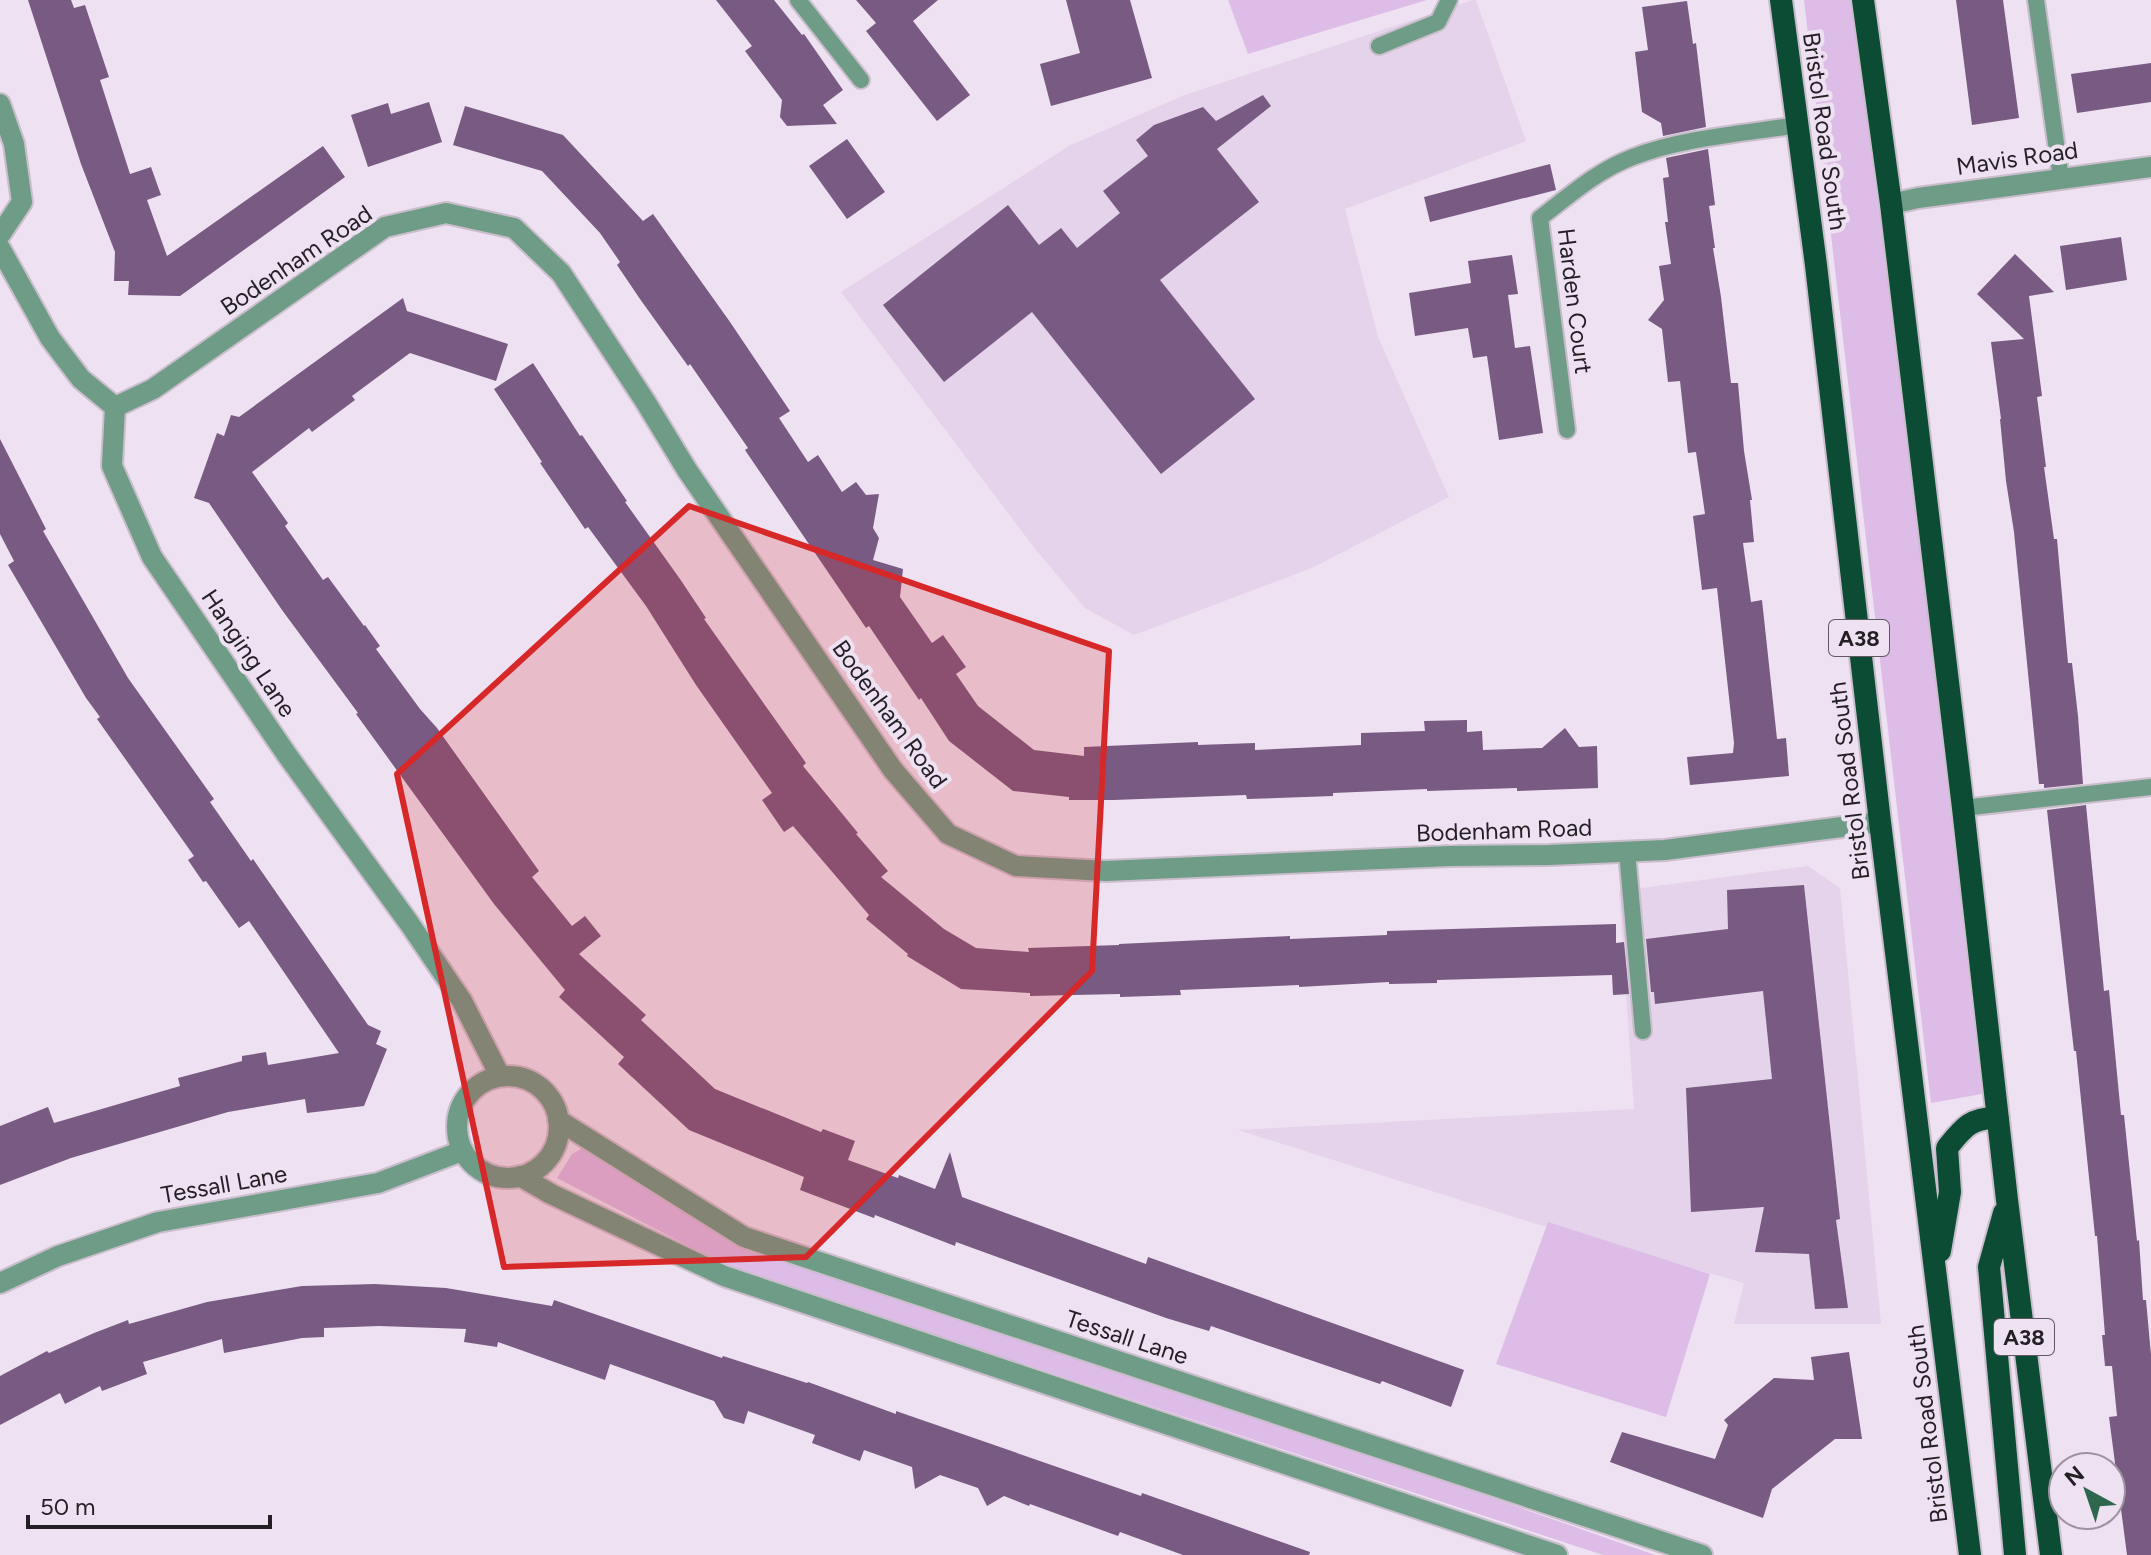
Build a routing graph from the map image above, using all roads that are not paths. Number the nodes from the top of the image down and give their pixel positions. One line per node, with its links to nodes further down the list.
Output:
1 (798, 0): 7 (lane)
2 (1449, 0): 6 (lane)
3 (1781, 0): 9 (highway, Bristol Road South / A38)
4 (1863, 0): 12 (highway, A38)
5 (2036, 0): 11 (lane)
6 (1379, 46)
7 (861, 80)
8 (0, 104): 13 (street)
9 (1798, 125): 16 (lane, Harden Court); 19 (highway, Bristol Road South / A38)
10 (2151, 167): 11 (street, Mavis Road)
11 (2061, 179): 12 (street, Mavis Road)
12 (1891, 204): 18 (highway, A38)
13 (0, 235)
14 (0, 248): 15 (street)
15 (115, 407): 20 (street, Bodenham Road); 22 (street, Hanging Lane)
16 (1567, 430)
17 (2151, 787): 18 (lane)
18 (1963, 808): 23 (highway, A38)
19 (1880, 822): 20 (street, Bodenham Road); 28 (highway, Bristol Road South / A38)
20 (1627, 852): 21 (lane)
21 (1643, 1031)
22 (500, 1076): 24 (street); 25 (street)
23 (1998, 1118): 27 (highway, A38); 28 (highway)
24 (558, 1120): 26 (street); 32 (street, Tessall Lane)
25 (462, 1151): 26 (street); 29 (street, Tessall Lane)
26 (520, 1176): 31 (street)
27 (2007, 1200): 33 (highway); 34 (highway, A38)
28 (1936, 1276): 30 (highway, Bristol Road South / A38)
29 (0, 1283)
30 (1966, 1551)
31 (1557, 1555)
32 (1702, 1555)
33 (2015, 1555)
34 (2051, 1555)

